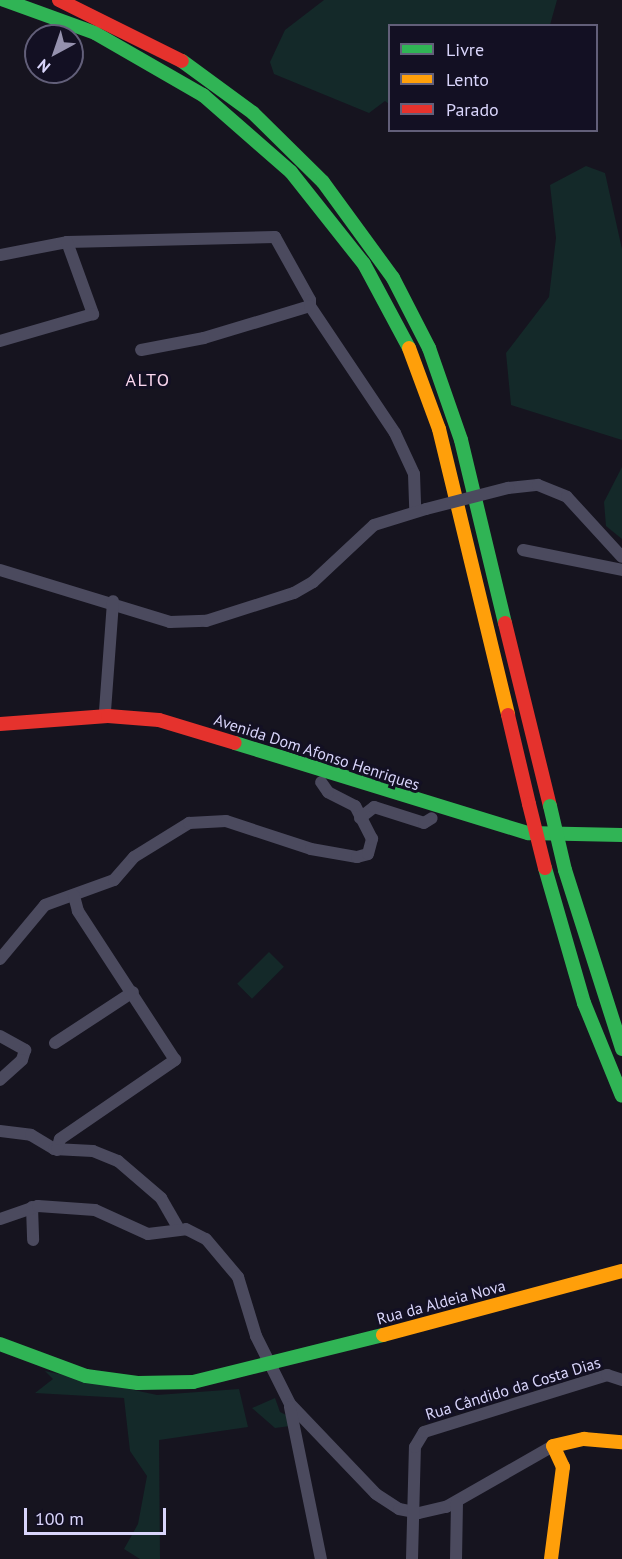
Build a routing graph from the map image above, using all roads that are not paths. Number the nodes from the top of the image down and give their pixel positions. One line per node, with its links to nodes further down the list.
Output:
1 (3, 0): 29 (main road, bridge)
2 (59, 0): 27 (main road, bridge)
3 (67, 242): 4 (street); 5 (street); 6 (street)
4 (0, 255)
5 (310, 306): 7 (street); 8 (street)
6 (0, 340)
7 (141, 350)
8 (421, 510): 10 (street, bridge); 13 (street)
9 (523, 550): 12 (street)
10 (622, 557)
11 (0, 570): 13 (street)
12 (622, 570)
13 (113, 601): 14 (street)
14 (105, 711)
15 (0, 724): 20 (main road, Avenida Dom Afonso Henriques)
16 (0, 736): 17 (main road, Avenida Dom Afonso Henriques)
17 (321, 782): 18 (street); 19 (main road, Avenida Dom Afonso Henriques)
18 (360, 818): 19 (street); 22 (street)
19 (432, 818): 21 (main road, Avenida Dom Afonso Henriques)
20 (622, 835)
21 (622, 847)
22 (74, 896): 23 (street); 24 (street)
23 (0, 959)
24 (133, 992): 26 (street); 31 (street)
25 (0, 1036): 28 (street)
26 (55, 1043)
27 (622, 1049)
28 (0, 1080)
29 (622, 1096)
30 (0, 1131): 31 (street)
31 (57, 1150): 34 (street)
32 (32, 1207): 33 (street); 34 (street); 35 (street)
33 (0, 1219)
34 (179, 1229): 38 (street)
35 (33, 1240)
36 (622, 1271): 38 (main road, Rua da Aldeia Nova)
37 (0, 1344): 38 (main road, Rua da Aldeia Nova)
38 (269, 1366): 40 (street)
39 (622, 1380): 44 (street, Rua Cândido da Costa Dias)
40 (290, 1404): 44 (street); 45 (street)
41 (622, 1442): 42 (main road)
42 (553, 1446): 43 (street); 48 (main road)
43 (457, 1502): 44 (street); 47 (street)
44 (413, 1513): 46 (street, Rua Cândido da Costa Dias)
45 (321, 1559)
46 (412, 1559)
47 (456, 1559)
48 (551, 1559)

